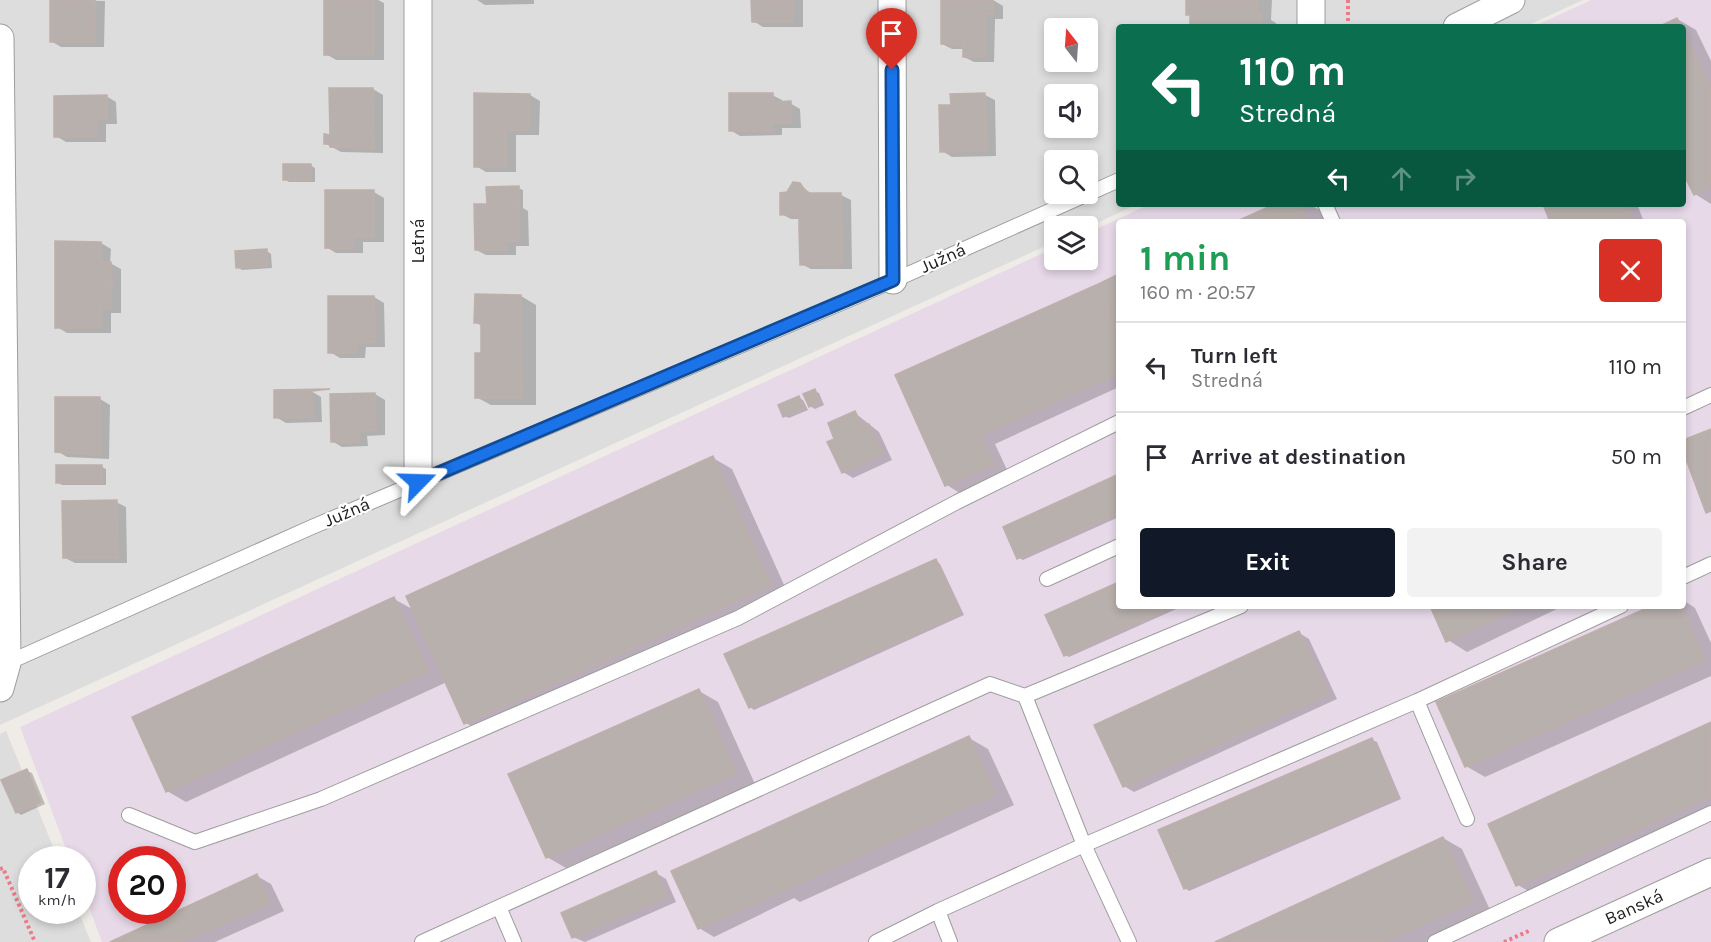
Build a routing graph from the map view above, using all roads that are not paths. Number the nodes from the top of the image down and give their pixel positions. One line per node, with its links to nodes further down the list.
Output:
1 (418, 0): 13 (street, Letná)
2 (892, 0): 9 (street)
3 (1311, 0): 5 (street)
4 (1511, 0): 6 (street)
5 (1311, 24)
6 (1463, 24)
7 (0, 38): 20 (street)
8 (1116, 181): 9 (lane, Južná)
9 (893, 280): 13 (lane, Južná)
10 (1711, 395): 11 (lane)
11 (1686, 407)
12 (1116, 423): 25 (lane)
13 (418, 482): 20 (lane, Južná)
14 (1116, 547): 17 (lane)
15 (1711, 564): 16 (lane)
16 (1686, 576)
17 (1047, 579)
18 (1234, 609): 22 (lane)
19 (1615, 609): 23 (lane)
20 (7, 663): 21 (street)
21 (0, 688)
22 (1025, 696): 27 (lane); 29 (lane)
23 (1417, 701): 26 (lane); 27 (lane)
24 (1711, 813): 36 (lane)
25 (129, 815)
26 (1467, 819)
27 (1084, 845): 30 (lane); 35 (lane)
28 (1711, 873): 37 (street, Banská)
29 (500, 907): 31 (lane); 32 (lane)
30 (938, 910): 33 (lane); 34 (lane)
31 (422, 942)
32 (514, 942)
33 (876, 942)
34 (950, 942)
35 (1129, 942)
36 (1435, 942)
37 (1558, 942)

